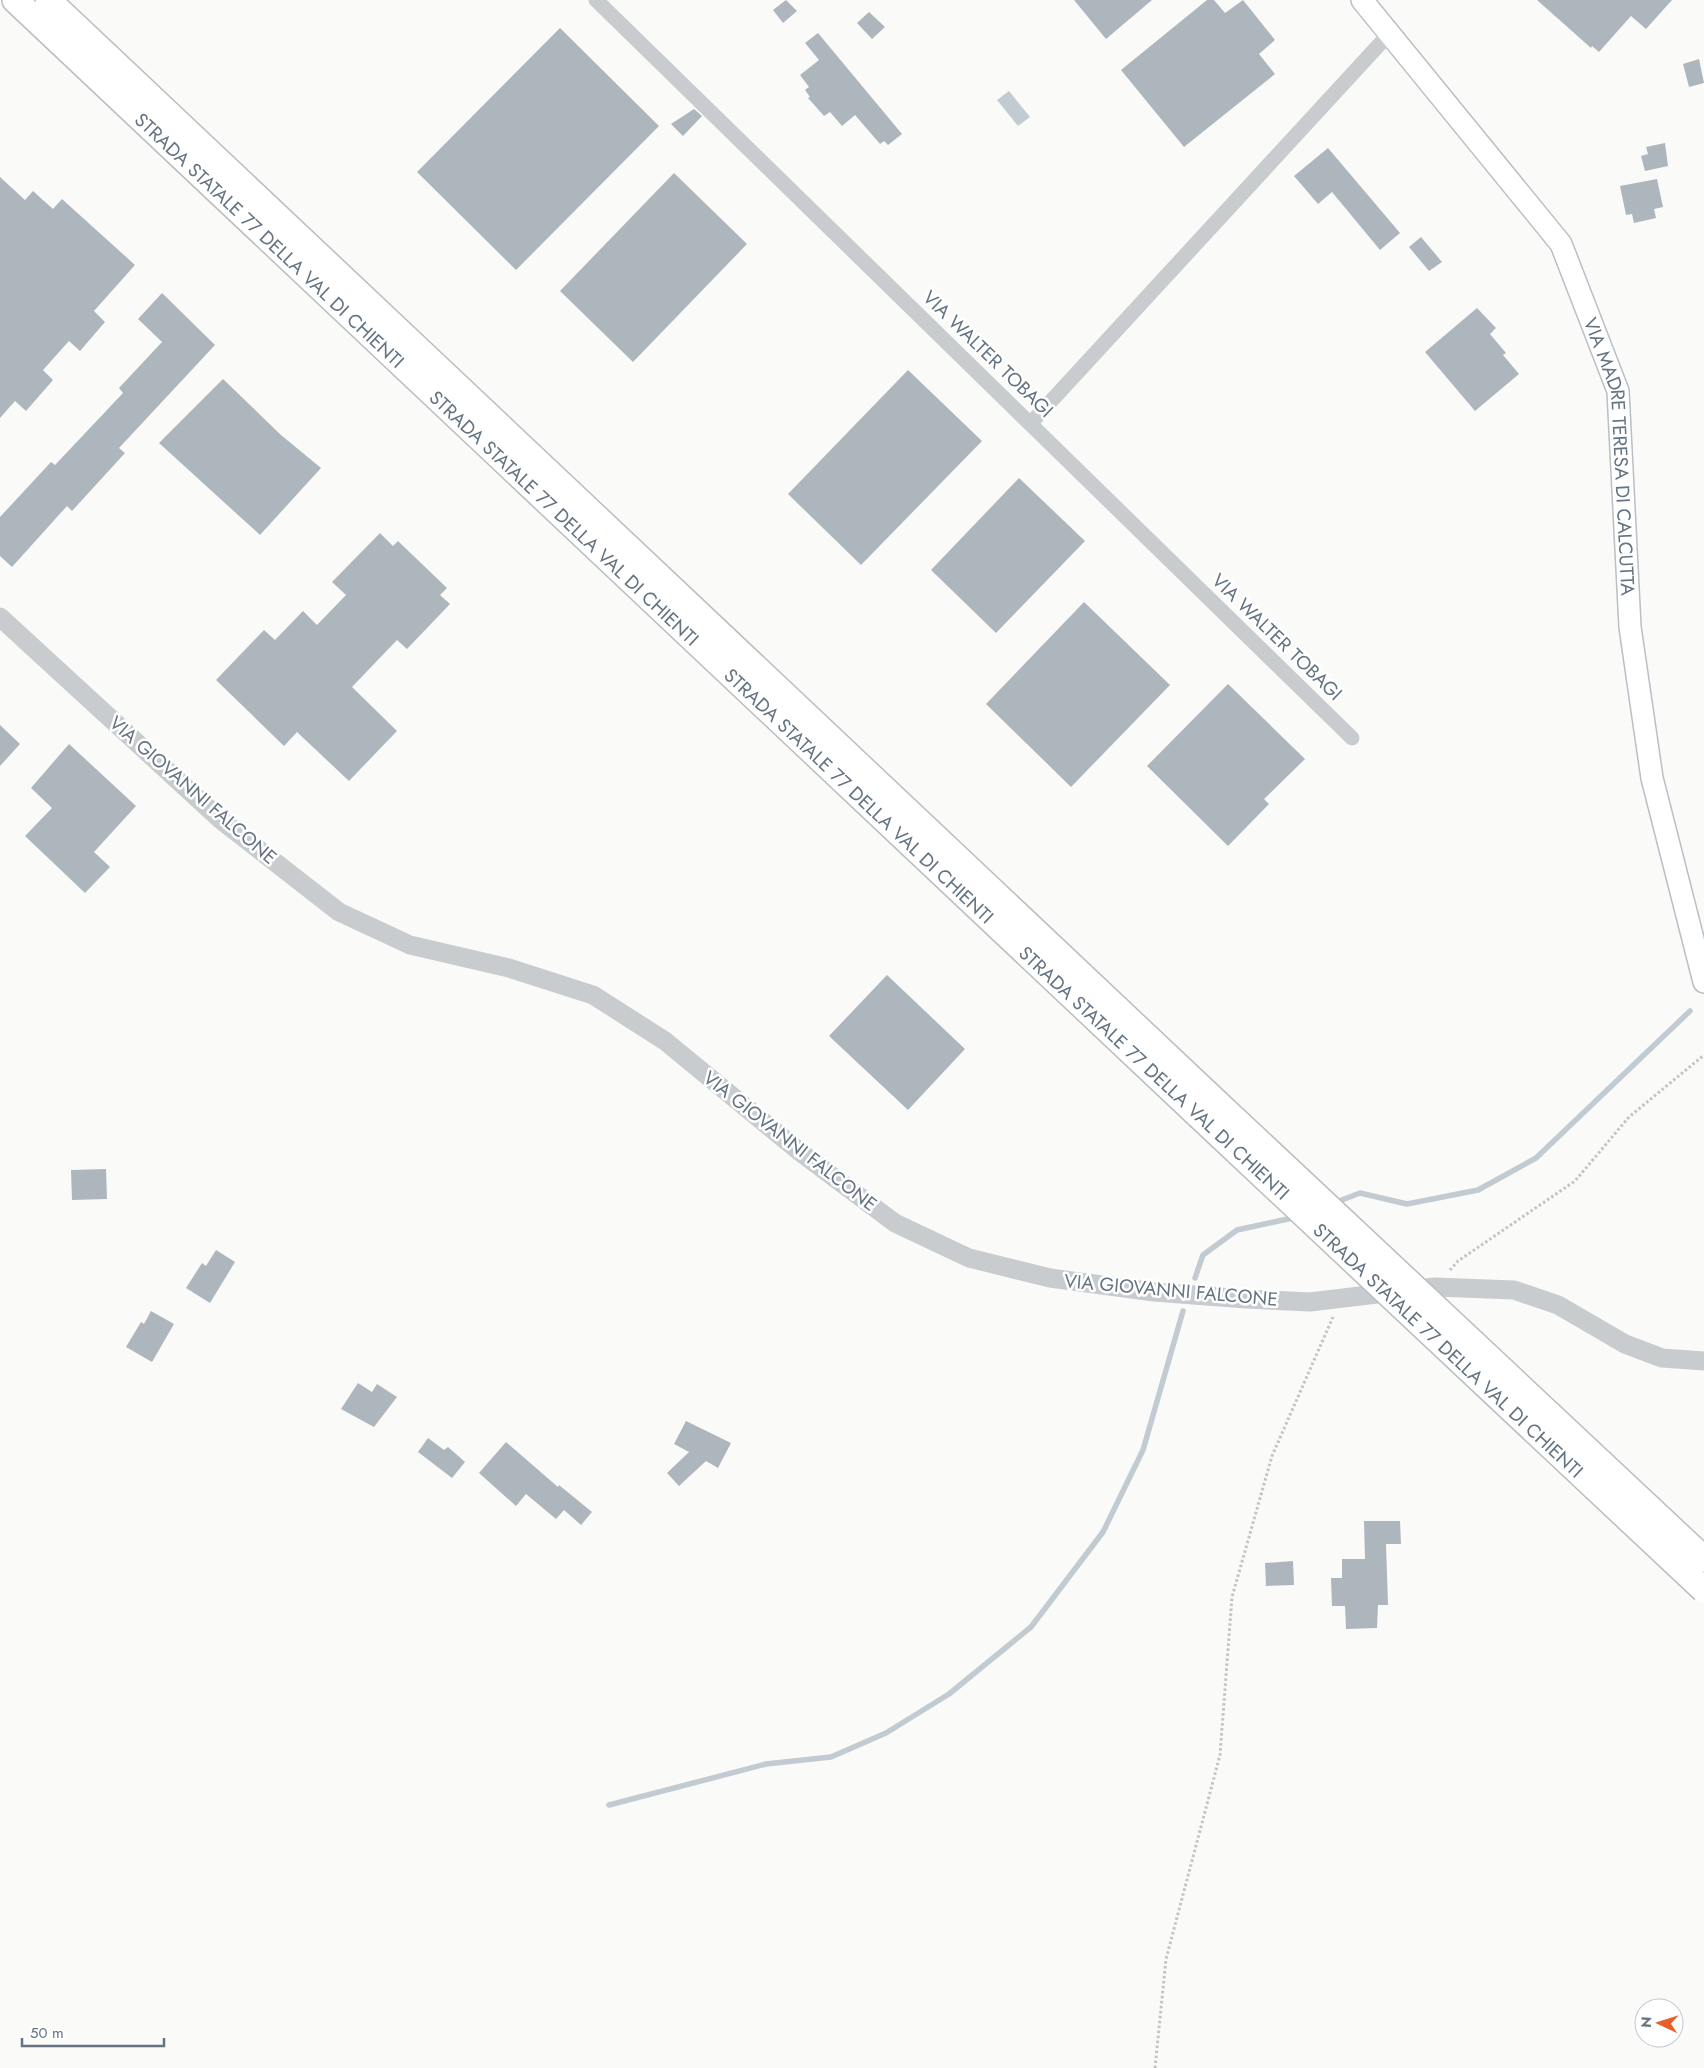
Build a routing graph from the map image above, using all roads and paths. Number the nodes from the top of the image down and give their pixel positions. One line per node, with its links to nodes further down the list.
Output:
1 (15, 0): 11 (highway, STRADA STATALE 77 DELLA VAL DI CHIENTI)
2 (48, 0): 11 (highway, STRADA STATALE 77 DELLA VAL DI CHIENTI)
3 (596, 0): 6 (street, VIA WALTER TOBAGI)
4 (1362, 0): 5 (main road, VIA MADRE TERESA DI CALCUTTA)
5 (1389, 34): 6 (street); 9 (main road, VIA MADRE TERESA DI CALCUTTA)
6 (1030, 424): 8 (street, VIA WALTER TOBAGI)
7 (0, 617): 13 (street, VIA GIOVANNI FALCONE)
8 (1352, 738)
9 (1704, 982)
10 (1704, 1055): 12 (path)
11 (1205, 1106): 15 (highway, STRADA STATALE 77 DELLA VAL DI CHIENTI, bridge); 16 (highway, STRADA STATALE 77 DELLA VAL DI CHIENTI, bridge)
12 (1435, 1287): 13 (street, VIA GIOVANNI FALCONE); 14 (street, VIA GIOVANNI FALCONE)
13 (1341, 1298): 17 (path)
14 (1702, 1360)
15 (1704, 1559)
16 (1704, 1590)
17 (1155, 2068)

